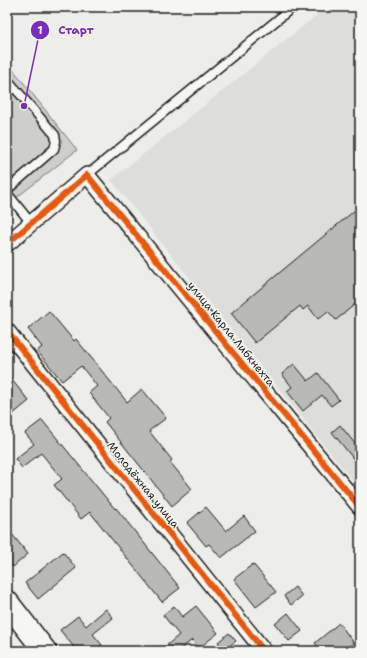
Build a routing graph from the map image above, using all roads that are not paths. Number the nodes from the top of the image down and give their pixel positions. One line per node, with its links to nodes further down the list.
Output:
1 (293, 7): 3 (lane)
2 (7, 79): 4 (lane)
3 (87, 175): 5 (street); 8 (street, улица Карла Либкнехта)
4 (7, 192): 5 (lane)
5 (31, 223): 6 (street)
6 (7, 244)
7 (7, 331): 11 (street, Молодёжная улица)
8 (360, 507)
9 (7, 602): 10 (street)
10 (45, 651)
11 (264, 651)

